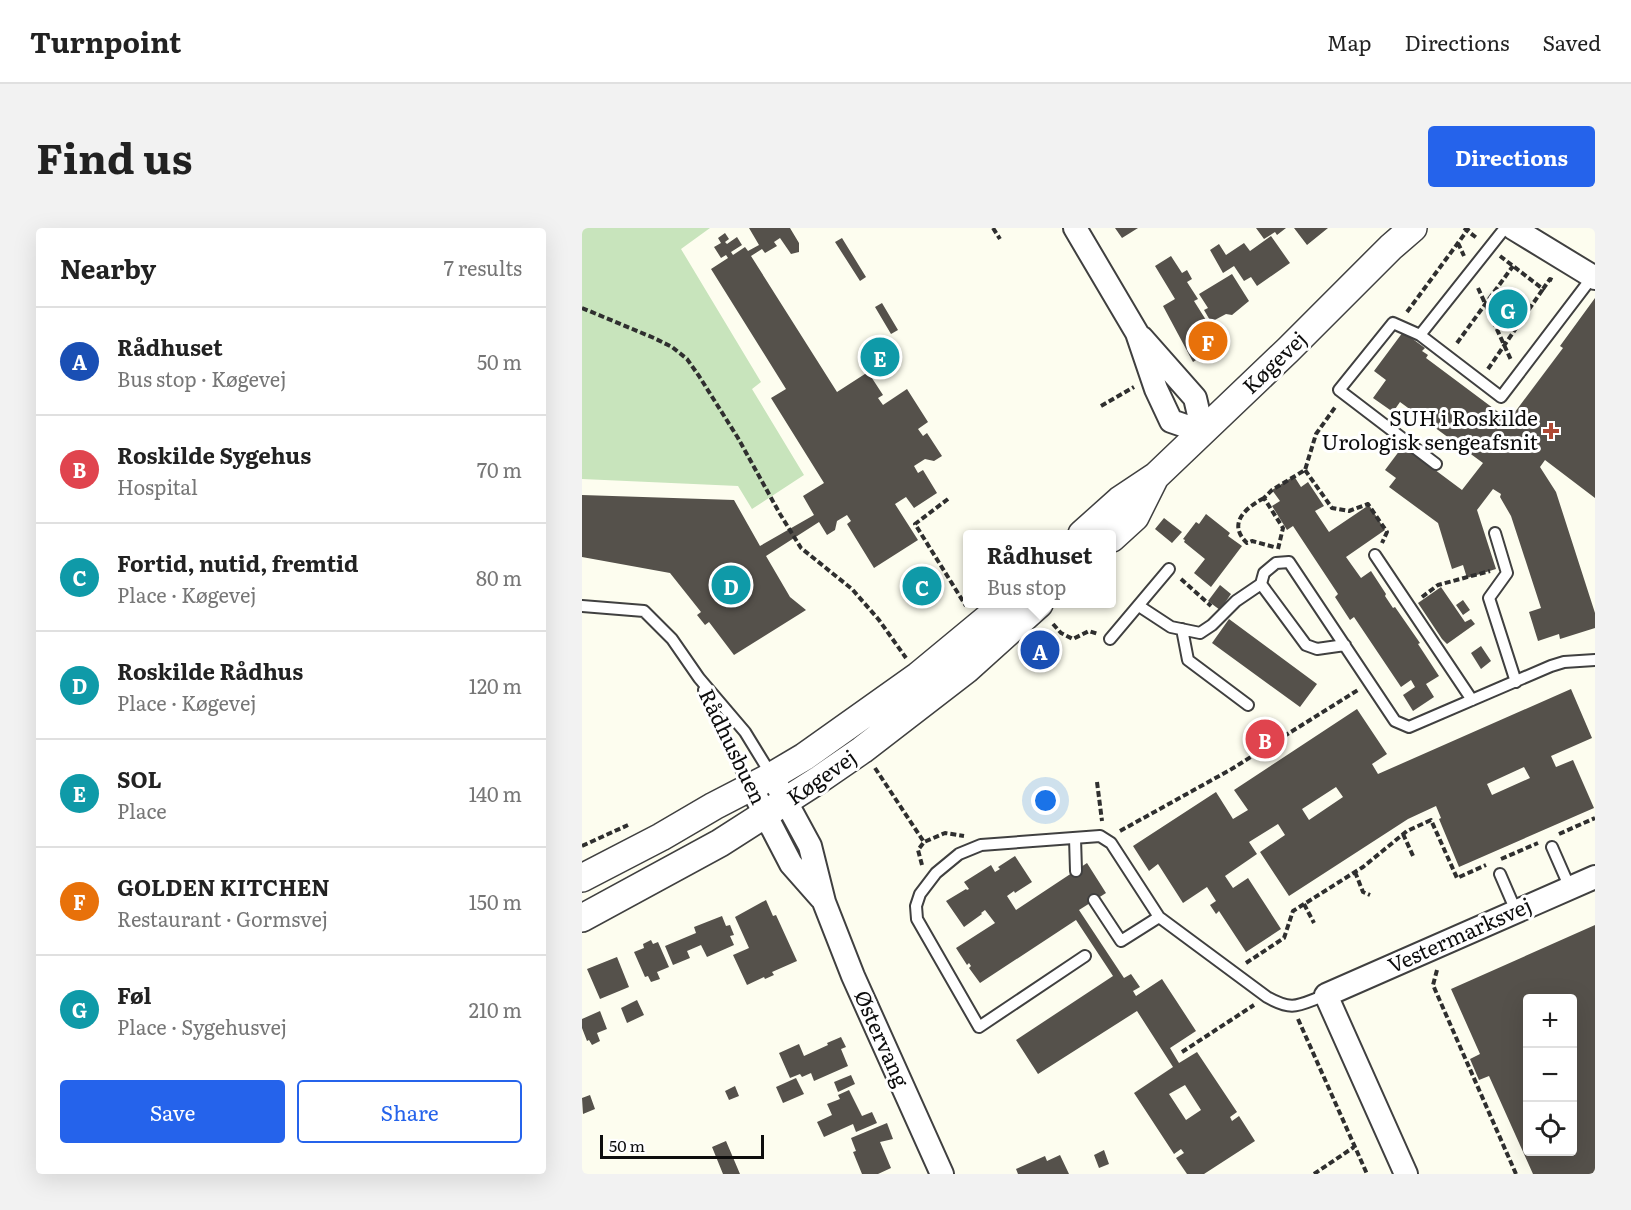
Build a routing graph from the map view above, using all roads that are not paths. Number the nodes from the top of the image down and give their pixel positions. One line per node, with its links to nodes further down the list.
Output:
1 (1075, 228): 7 (street)
2 (1413, 228): 5 (street, Køgevej)
3 (1505, 228): 8 (lane)
4 (1513, 228): 6 (street)
5 (1396, 237): 9 (street, Køgevej)
6 (1594, 277): 8 (lane)
7 (1137, 333): 9 (street); 9 (street)
8 (1420, 335): 10 (lane)
9 (1203, 432): 11 (street, Køgevej)
10 (1436, 464)
11 (1156, 476): 12 (street, Køgevej); 14 (street, Køgevej)
12 (1086, 530)
13 (1495, 533): 27 (lane)
14 (1116, 534)
15 (1375, 555): 28 (lane)
16 (1169, 569): 19 (lane)
17 (1261, 584): 22 (lane); 24 (lane); 24 (lane)
18 (582, 606): 26 (lane, Rådhusbuen)
19 (1139, 606): 22 (lane); 23 (lane)
20 (999, 608): 30 (street, Køgevej)
21 (1044, 612): 31 (street, Køgevej)
22 (1182, 629): 29 (lane)
23 (1110, 639)
24 (1345, 645): 28 (lane)
25 (1595, 660): 27 (lane)
26 (699, 678): 30 (lane, Rådhusbuen); 30 (lane, Rådhusbuen)
27 (1515, 681): 28 (lane)
28 (1472, 700)
29 (1248, 705)
30 (761, 782): 31 (street, Rådhusbuen); 37 (street, Køgevej)
31 (776, 809): 42 (street, Køgevej); 45 (street, Østervang)
32 (1075, 838): 34 (lane); 41 (lane); 43 (lane)
33 (1550, 843): 38 (lane)
34 (1076, 871)
35 (1500, 874): 40 (lane)
36 (1595, 877): 38 (street, Vestermarksvej)
37 (582, 878)
38 (1570, 888): 40 (street, Vestermarksvej)
39 (1094, 900): 41 (lane)
40 (1516, 911): 44 (street, Vestermarksvej)
41 (1159, 917): 44 (lane, Vestermarksvej)
42 (582, 918)
43 (1085, 957)
44 (1326, 995): 46 (street)
45 (942, 1174)
46 (1406, 1174)

